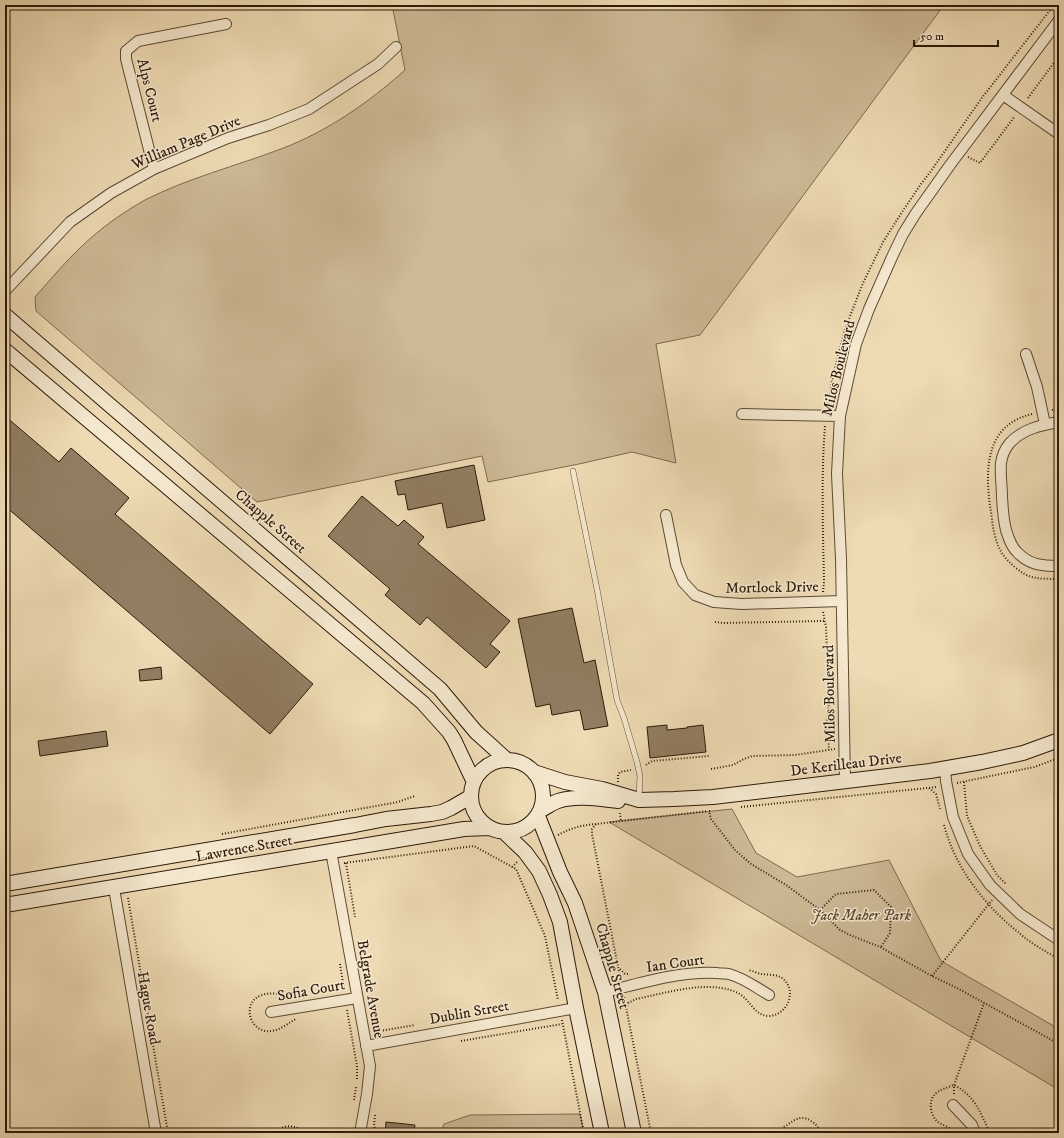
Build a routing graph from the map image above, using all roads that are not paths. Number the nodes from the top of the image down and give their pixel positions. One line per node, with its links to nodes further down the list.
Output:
1 (1059, 20): 4 (street, Milos Boulevard)
2 (226, 24): 6 (street, Alps Court)
3 (396, 47): 6 (street, William Page Drive)
4 (1003, 95): 5 (street); 12 (street, Milos Boulevard)
5 (1059, 134)
6 (154, 169): 7 (street, William Page Drive)
7 (5, 291)
8 (5, 315): 20 (street, Chapple Street)
9 (5, 350): 23 (street)
10 (1026, 354): 14 (street)
11 (742, 414): 12 (street)
12 (840, 416): 18 (street, Milos Boulevard)
13 (1059, 422): 14 (street)
14 (1045, 424): 17 (street)
15 (573, 471): 26 (lane)
16 (666, 515): 18 (street, Mortlock Drive)
17 (1059, 566)
18 (842, 600): 24 (street, Milos Boulevard)
19 (1059, 740): 21 (street, De Kerilleau Drive)
20 (507, 760): 22 (street); 23 (street)
21 (945, 768): 24 (street, De Kerilleau Drive); 35 (street)
22 (534, 772): 26 (street, De Kerilleau Drive); 27 (street)
23 (472, 780): 25 (street)
24 (845, 782): 26 (street, De Kerilleau Drive)
25 (470, 797): 28 (street); 29 (street, Lawrence Street)
26 (636, 799): 27 (street, De Kerilleau Drive)
27 (539, 813): 30 (street); 36 (street, Chapple Street)
28 (489, 828): 30 (street); 31 (street, Lawrence Street)
29 (326, 830): 31 (street); 32 (street, Lawrence Street)
30 (505, 833): 39 (street)
31 (331, 851): 33 (street, Lawrence Street); 38 (street, Belgrade Avenue)
32 (5, 884)
33 (114, 888): 34 (street, Lawrence Street); 43 (street, Hague Road)
34 (5, 905)
35 (1059, 940)
36 (605, 992): 37 (street, Ian Court); 46 (street, Chapple Street)
37 (769, 995)
38 (357, 998): 40 (street, Sofia Court); 41 (street, Belgrade Avenue)
39 (576, 1008): 41 (street, Dublin Street); 45 (street)
40 (271, 1012)
41 (366, 1046): 44 (street, Belgrade Avenue)
42 (953, 1105): 47 (street)
43 (156, 1133)
44 (360, 1133)
45 (602, 1133)
46 (634, 1133)
47 (975, 1133)

